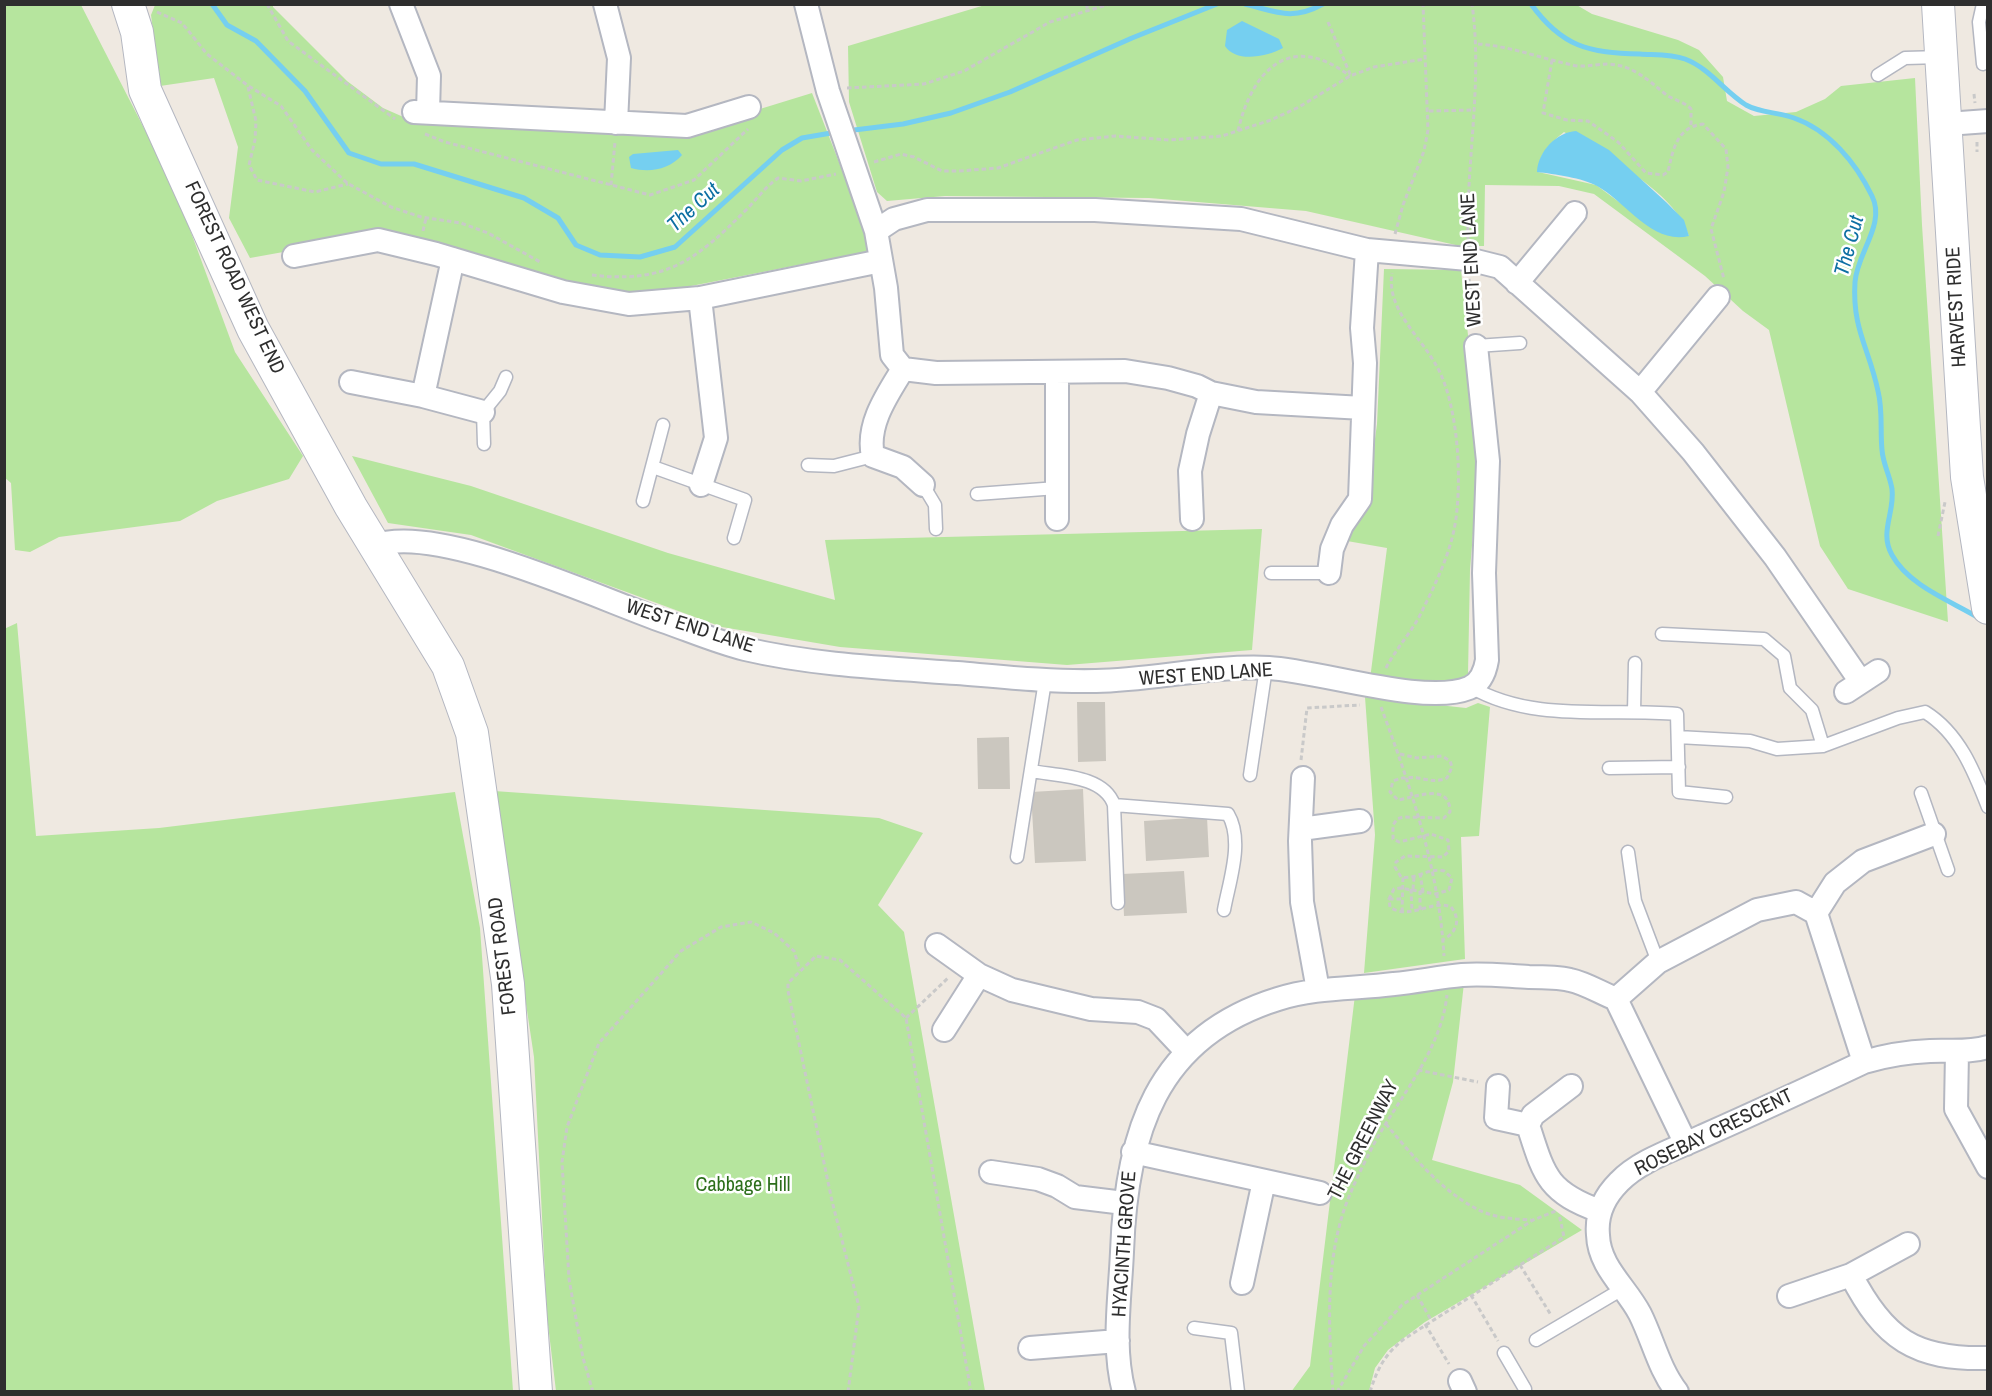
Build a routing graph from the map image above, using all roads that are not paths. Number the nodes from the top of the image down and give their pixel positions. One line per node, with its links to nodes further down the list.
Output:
1 (401, 4): 12 (street)
2 (605, 4): 12 (street)
3 (806, 4): 15 (street)
4 (1938, 4): 7 (main road, HARVEST RIDE)
5 (1983, 4): 8 (lane)
6 (139, 12): 48 (main road, FOREST ROAD WEST END)
7 (1942, 57): 9 (lane); 13 (main road, HARVEST RIDE)
8 (1983, 64)
9 (1878, 75)
10 (749, 106): 12 (street)
11 (1988, 121): 13 (street)
12 (616, 123)
13 (1947, 124): 51 (main road, HARVEST RIDE)
14 (1575, 213): 20 (street)
15 (876, 231): 16 (street); 19 (street)
16 (1367, 250): 20 (street); 32 (street)
17 (294, 256): 18 (street)
18 (453, 259): 22 (street); 31 (street)
19 (881, 261): 22 (street); 25 (street)
20 (1517, 283): 29 (street)
21 (1718, 297): 29 (street)
22 (700, 298): 40 (street)
23 (1520, 343): 24 (lane)
24 (1476, 346): 57 (street, WEST END LANE)
25 (903, 369): 26 (street); 36 (street)
26 (1057, 373): 30 (street); 41 (street)
27 (506, 377): 33 (lane)
28 (351, 382): 31 (street)
29 (1640, 392): 56 (street)
30 (1211, 393): 32 (street); 45 (street)
31 (423, 396): 33 (street)
32 (1363, 408): 50 (street)
33 (483, 412): 35 (lane)
34 (663, 425): 38 (lane)
35 (484, 444)
36 (873, 456): 37 (lane); 39 (street)
37 (808, 465)
38 (653, 467): 40 (lane); 43 (lane)
39 (923, 484): 46 (lane)
40 (701, 485): 47 (lane)
41 (1057, 488): 42 (lane); 44 (street)
42 (977, 494)
43 (643, 501)
44 (1057, 519)
45 (1192, 519)
46 (936, 529)
47 (734, 538)
48 (375, 546): 55 (street, WEST END LANE); 113 (main road, FOREST ROAD)
49 (1271, 573): 50 (lane)
50 (1329, 573)
51 (1988, 608)
52 (1662, 634): 60 (lane)
53 (1635, 663): 58 (lane)
54 (1266, 668): 55 (street, WEST END LANE); 57 (street, WEST END LANE); 64 (lane)
55 (1045, 681): 63 (lane)
56 (1862, 682)
57 (1471, 687): 58 (lane)
58 (1634, 712): 59 (lane)
59 (1678, 737): 60 (lane); 61 (lane)
60 (1823, 746): 69 (lane)
61 (1679, 767): 62 (lane); 67 (lane)
62 (1609, 768)
63 (1031, 771): 68 (lane); 74 (lane)
64 (1250, 775)
65 (1303, 778): 71 (street)
66 (1921, 793): 72 (lane)
67 (1726, 797)
68 (1114, 805): 76 (lane); 77 (lane)
69 (1988, 807)
70 (1360, 821): 71 (street)
71 (1301, 829): 82 (street)
72 (1934, 834): 75 (lane); 78 (street)
73 (1628, 852): 80 (lane)
74 (1017, 857)
75 (1948, 870)
76 (1118, 903)
77 (1224, 910)
78 (1816, 913): 80 (street); 88 (street)
79 (937, 945): 81 (street)
80 (1658, 962): 83 (street)
81 (973, 971): 84 (street); 86 (street)
82 (1318, 990): 83 (street, HYACINTH GROVE); 86 (street, HYACINTH GROVE)
83 (1616, 999): 92 (street)
84 (945, 1030)
85 (1988, 1047): 87 (street, ROSEBAY CRESCENT)
86 (1187, 1052): 93 (street, HYACINTH GROVE)
87 (1957, 1052): 88 (street, ROSEBAY CRESCENT); 94 (street)
88 (1864, 1062): 92 (street, ROSEBAY CRESCENT)
89 (1498, 1086): 91 (street)
90 (1571, 1086): 91 (street)
91 (1528, 1125): 99 (street)
92 (1686, 1144): 99 (street, ROSEBAY CRESCENT)
93 (1132, 1152): 96 (street); 98 (street, HYACINTH GROVE)
94 (1988, 1167)
95 (991, 1172): 98 (street)
96 (1264, 1181): 97 (street); 102 (street)
97 (1320, 1193)
98 (1124, 1203): 107 (street, HYACINTH GROVE)
99 (1600, 1211): 103 (street)
100 (1908, 1244): 101 (street)
101 (1851, 1275): 104 (street); 110 (street)
102 (1242, 1283)
103 (1624, 1288): 106 (lane); 111 (street)
104 (1789, 1296)
105 (1194, 1328): 115 (lane)
106 (1536, 1340)
107 (1118, 1341): 108 (street); 114 (street, HYACINTH GROVE)
108 (1030, 1348)
109 (1504, 1353): 112 (lane)
110 (1988, 1358)
111 (1672, 1385)
112 (1525, 1389)
113 (536, 1392)
114 (1124, 1392)
115 (1238, 1392)

